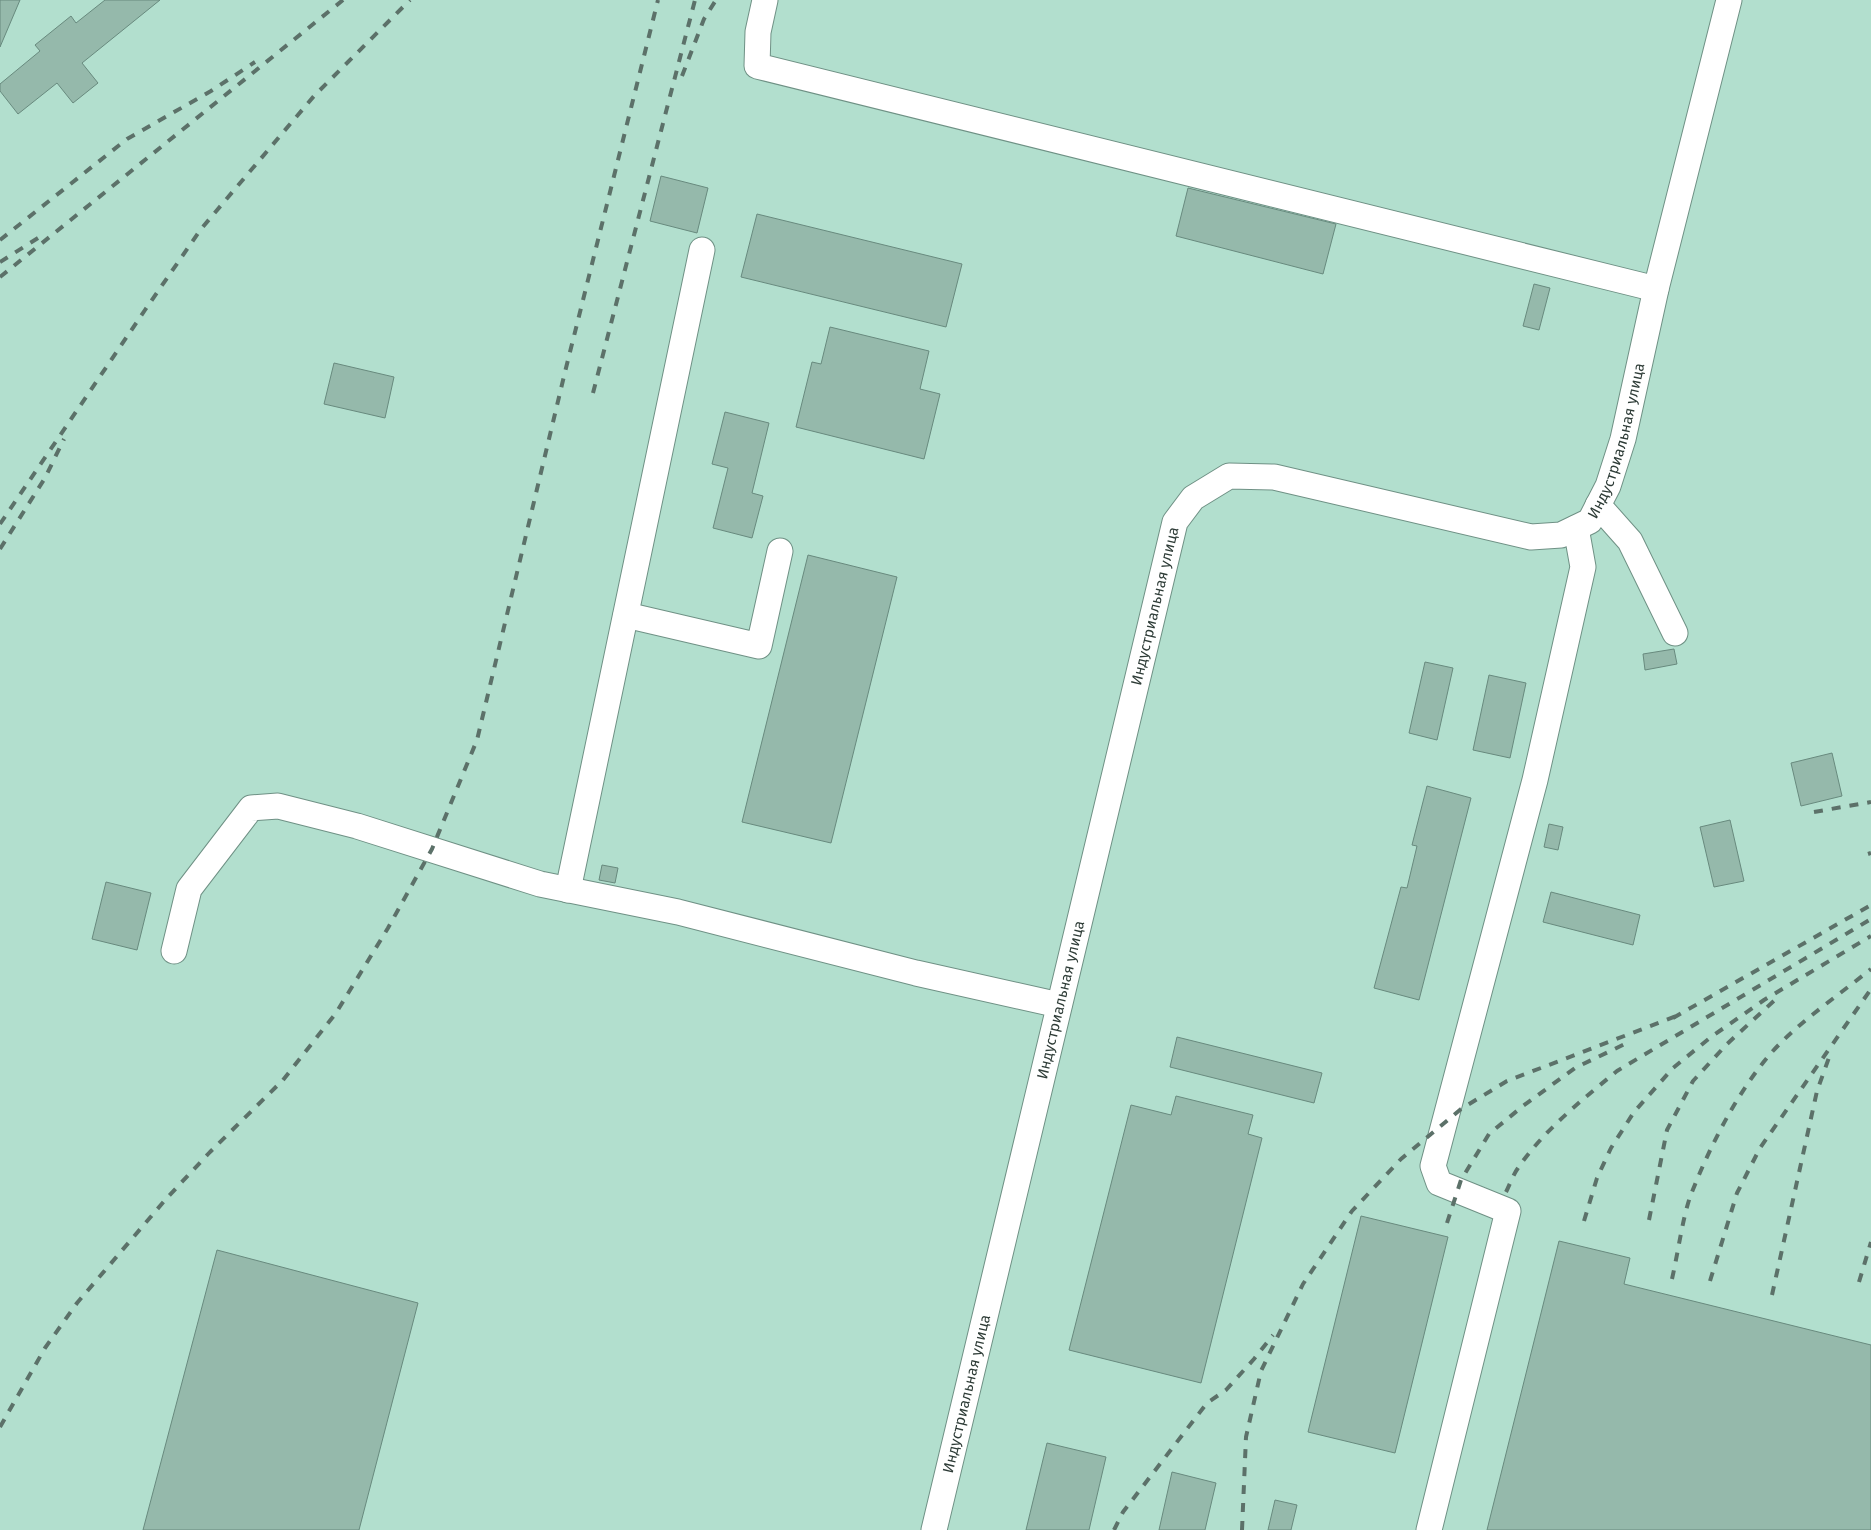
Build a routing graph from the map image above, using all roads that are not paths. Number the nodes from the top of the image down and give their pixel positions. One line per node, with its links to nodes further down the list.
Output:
1 (765, 0): 4 (street)
2 (1729, 0): 4 (street, Индустриальная улица)
3 (702, 250): 8 (street)
4 (1656, 289): 5 (street, Индустриальная улица)
5 (1598, 505): 6 (street, Индустриальная улица); 9 (street)
6 (1576, 528): 12 (street, Индустриальная улица); 14 (street)
7 (780, 551): 8 (street)
8 (626, 615): 10 (street)
9 (1675, 633)
10 (568, 890): 11 (street); 12 (street)
11 (174, 951)
12 (1059, 1005): 13 (street, Индустриальная улица)
13 (934, 1530)
14 (1430, 1530)

